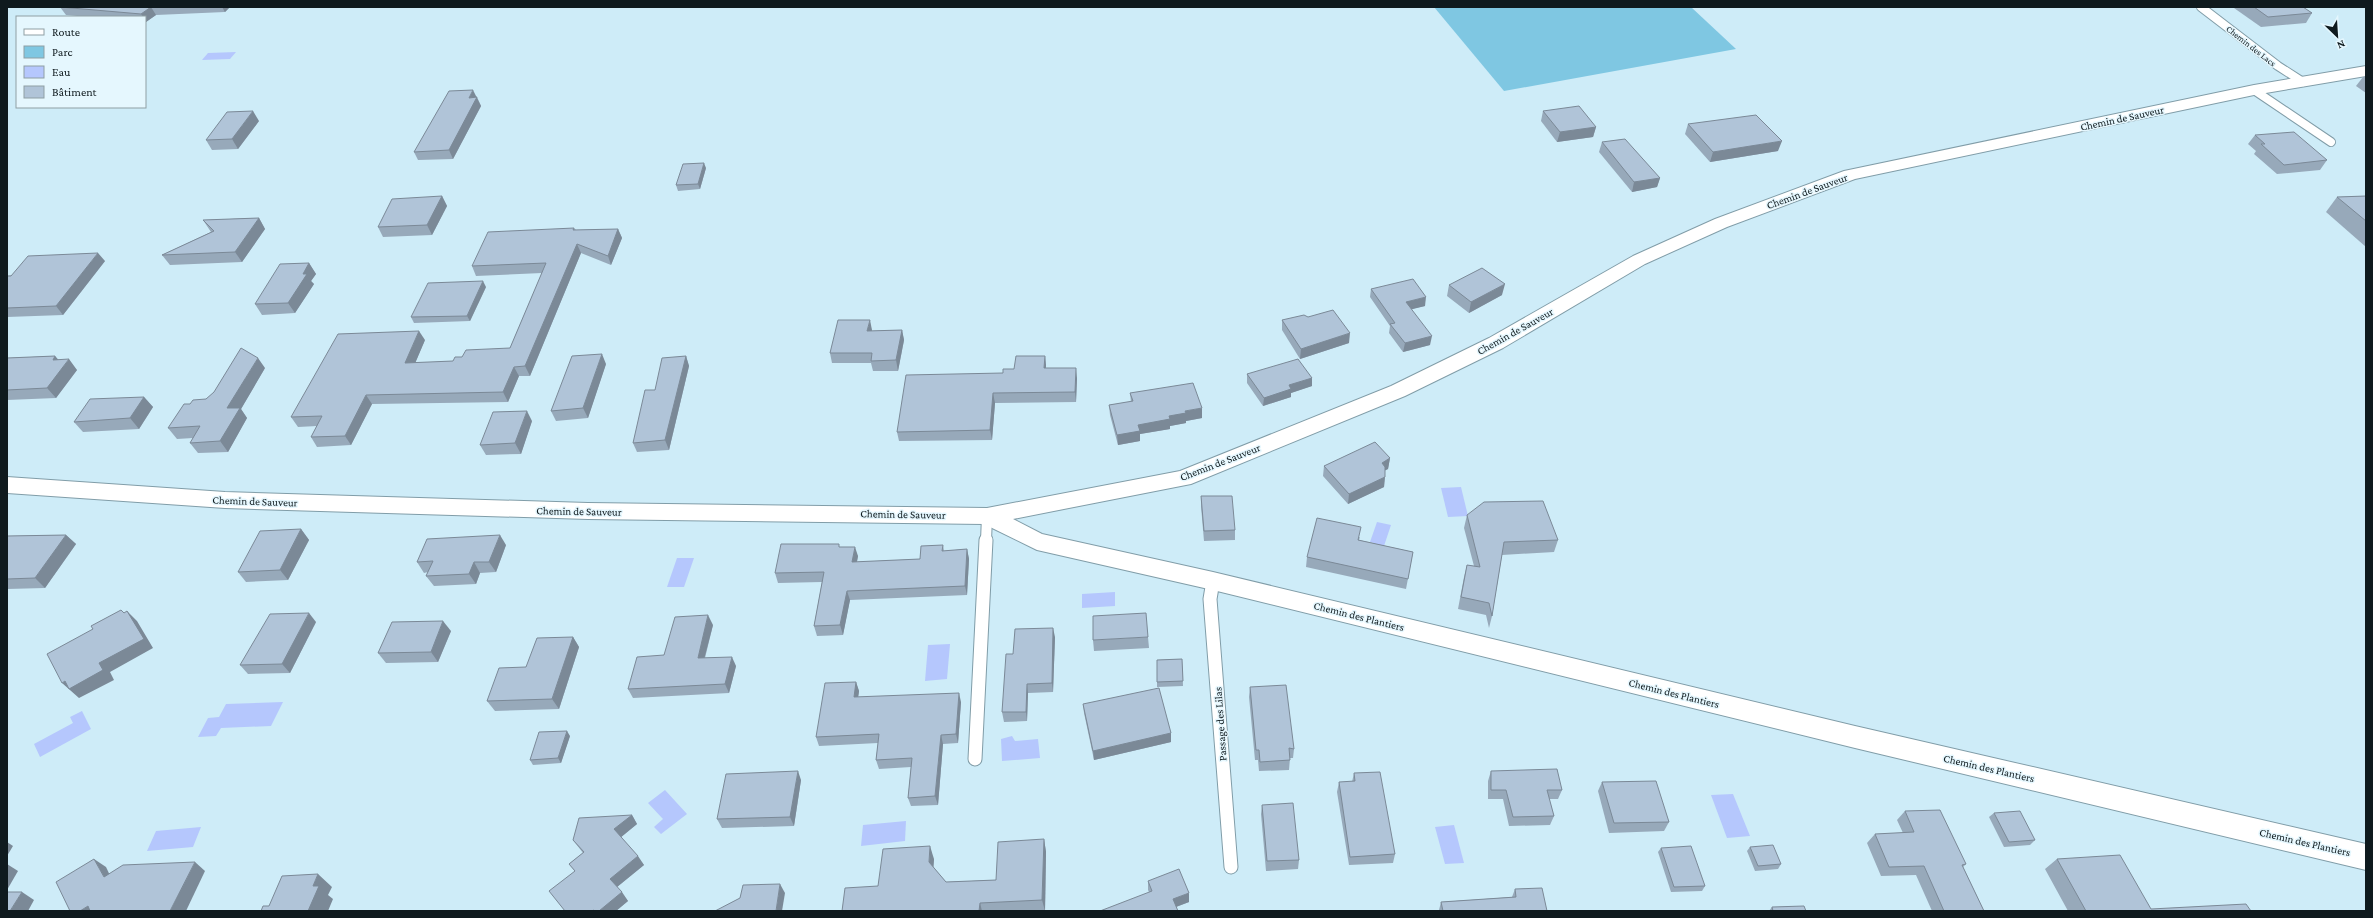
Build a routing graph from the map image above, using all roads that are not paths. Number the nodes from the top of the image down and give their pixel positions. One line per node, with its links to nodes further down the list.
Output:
1 (2201, 7): 3 (lane, Chemin des Lacs)
2 (2366, 71): 3 (street, Chemin de Sauveur)
3 (2303, 82): 4 (street, Chemin de Sauveur)
4 (2254, 90): 5 (lane); 7 (street, Chemin de Sauveur)
5 (2331, 142)
6 (7, 486): 7 (street, Chemin de Sauveur)
7 (986, 516): 8 (street, Chemin des Plantiers); 9 (lane)
8 (1213, 581): 10 (street, Chemin des Plantiers); 11 (lane, Passage des Lilas)
9 (975, 760)
10 (2366, 857)
11 (1231, 868)

